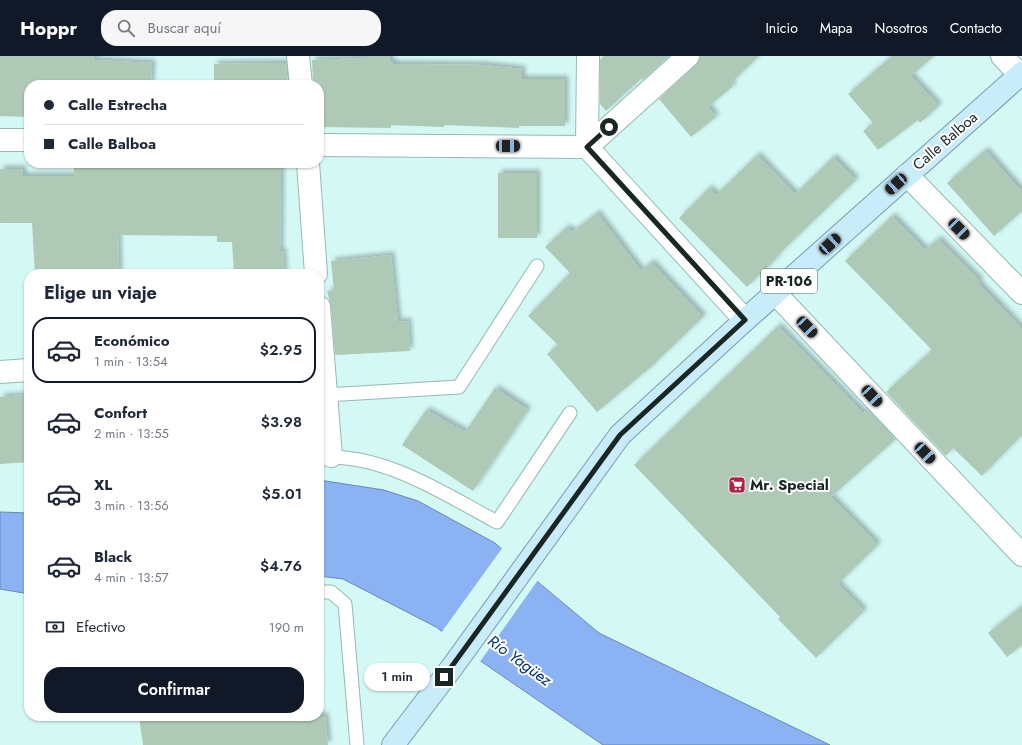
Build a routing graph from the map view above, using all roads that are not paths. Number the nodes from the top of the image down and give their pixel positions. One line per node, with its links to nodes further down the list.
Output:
1 (298, 56): 6 (street)
2 (588, 56): 10 (street)
3 (688, 56): 10 (street)
4 (1002, 56): 5 (street)
5 (1021, 74): 12 (main road, Calle Balboa / PR-106)
6 (300, 80)
7 (0, 140): 8 (street)
8 (24, 140)
9 (324, 145): 10 (street)
10 (587, 147): 17 (street)
11 (308, 168): 14 (street)
12 (907, 175): 15 (main road, Calle Balboa / PR-106); 16 (street)
13 (537, 266): 21 (lane)
14 (316, 269)
15 (775, 293): 17 (main road, Calle Balboa / PR-106); 24 (street)
16 (1022, 293)
17 (745, 320): 27 (main road, Calle Balboa / PR-106)
18 (24, 370): 19 (street)
19 (0, 372)
20 (324, 378): 21 (street)
21 (326, 394): 23 (street)
22 (570, 413): 23 (lane)
23 (325, 457)
24 (1022, 555)
25 (324, 592): 26 (lane)
26 (358, 745)
27 (393, 745)

